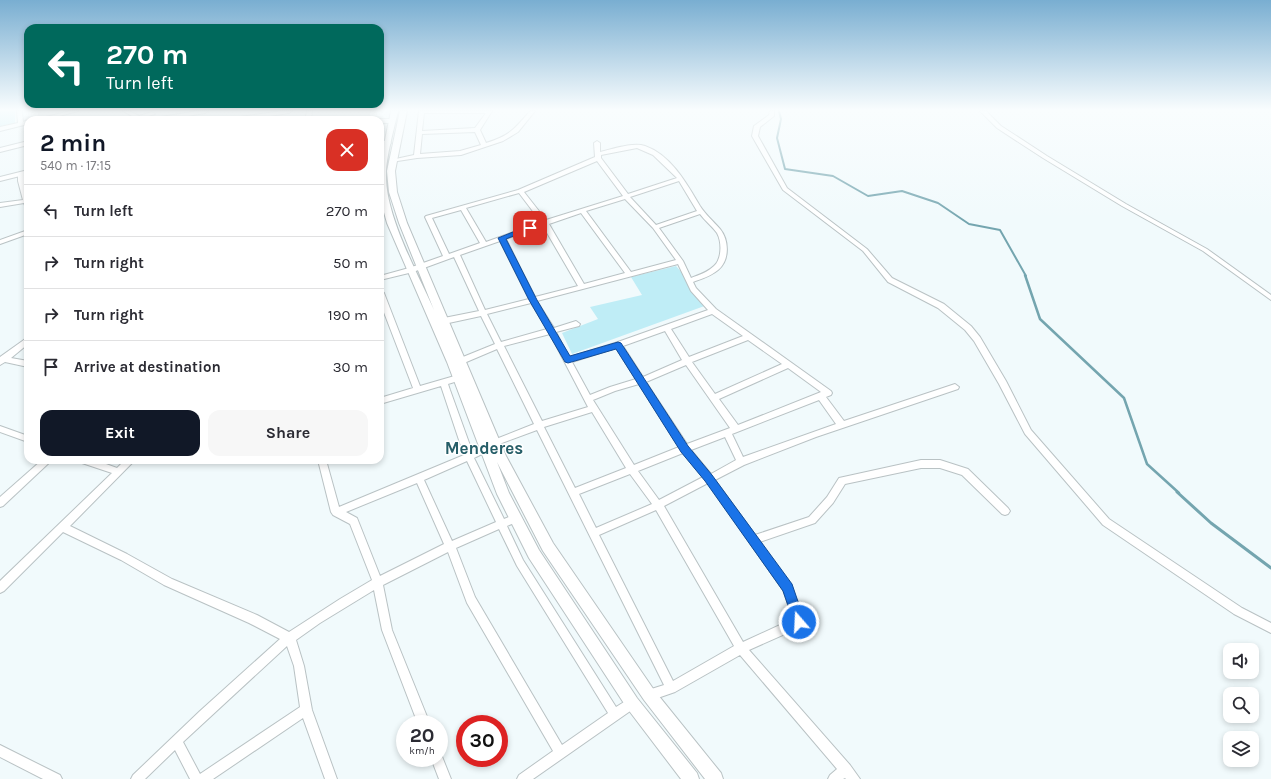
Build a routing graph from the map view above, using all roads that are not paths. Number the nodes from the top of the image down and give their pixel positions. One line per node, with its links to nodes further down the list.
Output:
1 (11, 147): 11 (street)
2 (385, 147): 14 (main road)
3 (391, 147): 14 (main road)
4 (418, 147): 12 (street)
5 (477, 147): 12 (street)
6 (597, 147): 13 (street)
7 (632, 147): 13 (street)
8 (645, 147): 20 (street)
9 (761, 147): 103 (street)
10 (1030, 147): 43 (street)
11 (0, 150)
12 (417, 156): 14 (street)
13 (598, 156): 22 (street); 23 (street)
14 (386, 160): 38 (main road)
15 (24, 171): 18 (main road)
16 (24, 172): 19 (main road)
17 (24, 175): 21 (street)
18 (0, 176)
19 (0, 179)
20 (680, 179): 23 (street); 28 (street)
21 (24, 190)
22 (520, 191): 26 (street); 29 (street)
23 (626, 196): 27 (street); 30 (street)
24 (24, 203): 25 (street)
25 (0, 205)
26 (462, 207): 34 (street); 36 (street)
27 (582, 210): 29 (street); 39 (street)
28 (701, 212): 30 (street); 41 (street)
29 (545, 223): 32 (street); 42 (street)
30 (655, 227): 37 (street)
31 (24, 233): 33 (street)
32 (502, 238): 34 (street); 44 (street)
33 (0, 242)
34 (484, 244): 35 (street)
35 (456, 254): 36 (street); 47 (street)
36 (447, 257): 38 (street)
37 (680, 261): 39 (street); 41 (street)
38 (416, 268): 40 (street); 48 (main road); 62 (main road)
39 (629, 274): 42 (street)
40 (384, 277)
41 (690, 281): 46 (street)
42 (582, 287): 44 (street)
43 (1271, 298)
44 (533, 300): 47 (street); 51 (street)
45 (384, 303): 66 (street)
46 (713, 311): 50 (street); 52 (street)
47 (483, 313): 48 (street); 54 (street)
48 (444, 321): 58 (main road)
49 (576, 324): 51 (street)
50 (667, 328): 55 (street); 59 (street)
51 (552, 331): 54 (street); 56 (street)
52 (748, 336): 59 (street); 61 (street)
53 (24, 343): 57 (street)
54 (499, 345): 58 (street); 72 (street)
55 (618, 345): 56 (street); 63 (street)
56 (568, 360): 69 (street)
57 (2, 361): 60 (street)
58 (461, 361): 78 (main road)
59 (687, 361): 63 (street); 68 (street)
60 (24, 364)
61 (788, 364): 67 (street); 68 (street)
62 (458, 378): 64 (street); 78 (main road)
63 (641, 381): 69 (street); 79 (street)
64 (444, 382): 66 (street); 80 (street)
65 (955, 387): 73 (street)
66 (418, 390): 70 (street)
67 (820, 396): 73 (street); 75 (street)
68 (714, 398): 75 (street)
69 (588, 399): 71 (street)
70 (384, 400)
71 (594, 408): 72 (street); 86 (street)
72 (540, 425): 78 (street); 90 (street)
73 (842, 425): 81 (street)
74 (0, 429): 77 (street)
75 (736, 429): 76 (street)
76 (727, 432): 79 (street); 81 (street)
77 (24, 438)
78 (490, 446): 80 (street); 95 (main road); 107 (main road)
79 (685, 449): 86 (street); 89 (street)
80 (469, 456): 88 (street); 96 (street)
81 (741, 462): 89 (street)
82 (44, 464): 91 (street)
83 (96, 464): 87 (street)
84 (127, 464): 87 (street)
85 (323, 464): 94 (street)
86 (632, 470): 90 (street); 92 (street)
87 (118, 472): 97 (street)
88 (419, 478): 94 (street); 100 (street)
89 (709, 478): 92 (street); 99 (street)
90 (574, 492): 98 (street)
91 (0, 503)
92 (658, 505): 98 (street); 105 (street)
93 (1005, 511): 99 (street)
94 (336, 512): 101 (street)
95 (516, 518): 96 (street); 108 (main road)
96 (502, 524): 100 (street); 111 (street)
97 (62, 527): 102 (street); 104 (street)
98 (594, 533): 106 (street)
99 (752, 540): 105 (street)
100 (450, 546): 101 (street); 114 (street)
101 (378, 583): 104 (street); 110 (street)
102 (0, 588)
103 (1271, 628)
104 (290, 638): 109 (street); 112 (street)
105 (741, 648): 106 (street); 116 (street)
106 (671, 688): 107 (street)
107 (649, 695): 125 (main road)
108 (632, 703): 111 (street); 124 (main road)
109 (306, 710): 120 (street); 121 (street)
110 (420, 715)
111 (615, 715): 114 (street)
112 (177, 741): 118 (street); 119 (street)
113 (0, 751): 117 (street)
114 (560, 753): 123 (street)
115 (440, 767): 122 (street)
116 (846, 769): 126 (street); 127 (street)
117 (56, 779)
118 (137, 779)
119 (196, 779)
120 (202, 779)
121 (330, 779)
122 (445, 779)
123 (523, 779)
124 (691, 779)
125 (715, 779)
126 (834, 779)
127 (854, 779)

